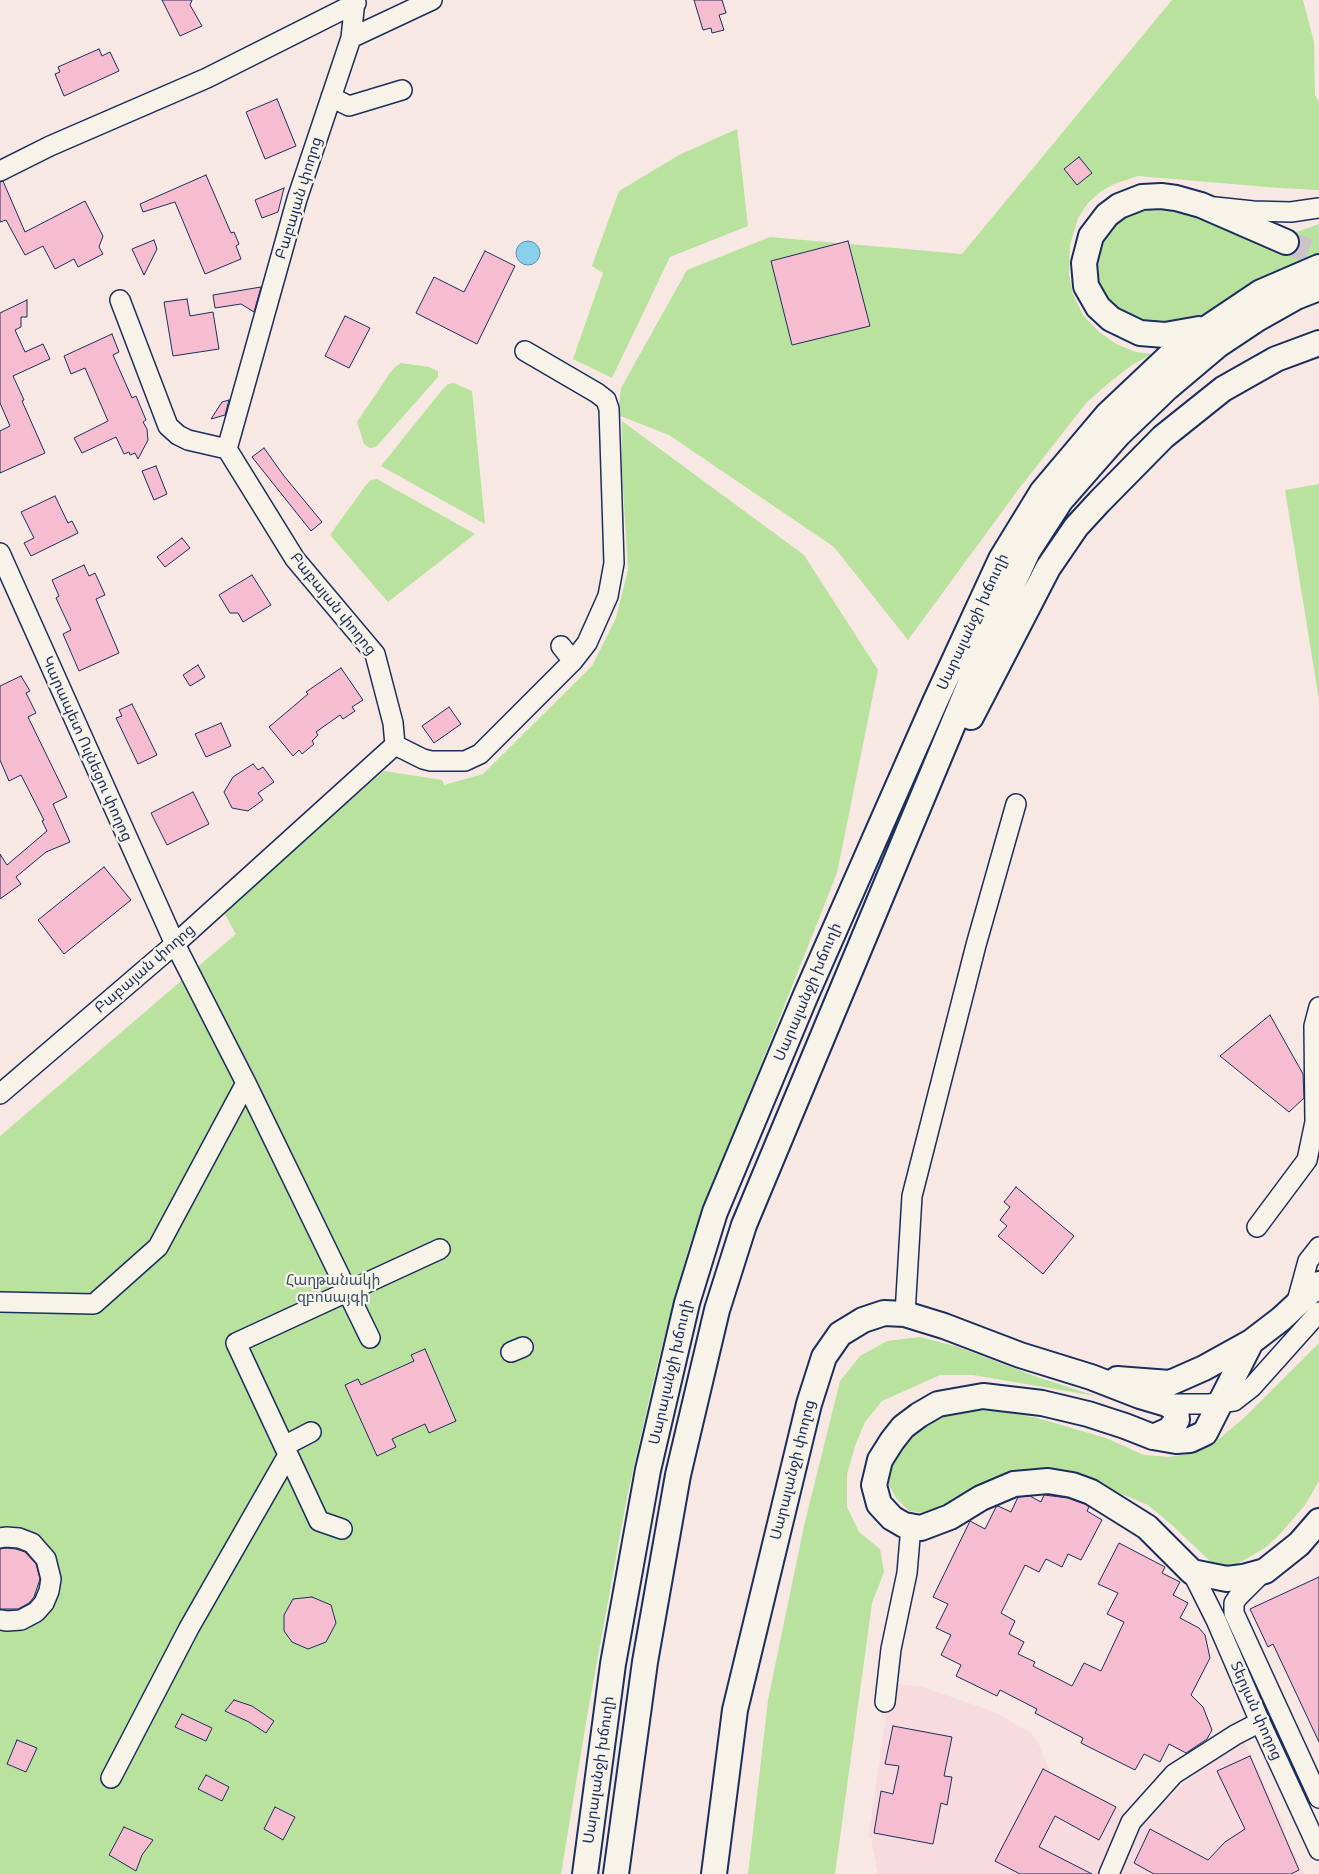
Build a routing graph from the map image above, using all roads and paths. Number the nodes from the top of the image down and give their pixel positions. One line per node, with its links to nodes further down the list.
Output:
1 (432, 0): 3 (street)
2 (355, 2): 3 (street, Բաբայան փողոց); 6 (street)
3 (351, 38): 5 (street, Բաբայան փողոց)
4 (402, 90): 5 (street)
5 (331, 97): 16 (street, Բաբայան փողոց)
6 (0, 171)
7 (1202, 205): 8 (street); 9 (main road); 13 (main road)
8 (1319, 208)
9 (1286, 242)
10 (1319, 267): 13 (main road, Սարալանջի խճուղի)
11 (1319, 288): 21 (main road, Սարալանջի խճուղի)
12 (120, 300): 16 (street)
13 (1208, 327): 56 (main road, Սարալանջի խճուղի)
14 (1319, 343): 21 (main road)
15 (525, 351): 19 (street)
16 (227, 449): 20 (street, Բաբայան փողոց)
17 (0, 553): 23 (street, Կարապետ Ուլնեցու փողոց)
18 (562, 646): 19 (street)
19 (573, 662): 20 (street)
20 (396, 745): 23 (street, Բաբայան փողոց)
21 (934, 772): 57 (main road, Սարալանջի խճուղի)
22 (1016, 804): 35 (street)
23 (175, 944): 25 (street, Կարապետ Ուլնեցու փողոց); 26 (street, Բաբայան փողոց)
24 (1319, 1007): 27 (street)
25 (246, 1083): 31 (street, Կարապետ Ուլնեցու փողոց); 32 (street)
26 (0, 1094)
27 (1257, 1227)
28 (1319, 1247): 33 (street)
29 (440, 1250): 31 (street)
30 (1319, 1284): 33 (main road)
31 (348, 1292): 36 (street, Կարապետ Ուլնեցու փողոց); 43 (street)
32 (0, 1302)
33 (1296, 1305): 37 (main road)
34 (1319, 1312): 39 (street)
35 (906, 1314): 38 (main road, Սարալանջի փողոց); 58 (main road, Սարալանջի փողոց)
36 (370, 1338)
37 (1251, 1342): 38 (main road); 39 (main road)
38 (1091, 1377): 40 (main road)
39 (1220, 1403): 40 (street); 42 (main road)
40 (1167, 1404): 42 (main road)
41 (311, 1432): 43 (street)
42 (1153, 1437): 45 (main road)
43 (286, 1450): 46 (street); 53 (street)
44 (1319, 1521): 48 (main road)
45 (911, 1526): 49 (main road); 51 (street)
46 (342, 1529)
47 (0, 1538): 50 (street)
48 (1265, 1571): 49 (main road); 54 (street, Տերյան փողոց)
49 (1192, 1572): 52 (street, Տերյան փողոց)
50 (0, 1620)
51 (885, 1702)
52 (1260, 1722): 55 (street, Տերյան փողոց); 59 (street)
53 (111, 1778)
54 (1319, 1798)
55 (1319, 1850)
56 (585, 1874)
57 (616, 1874)
58 (714, 1874)
59 (1109, 1874)

